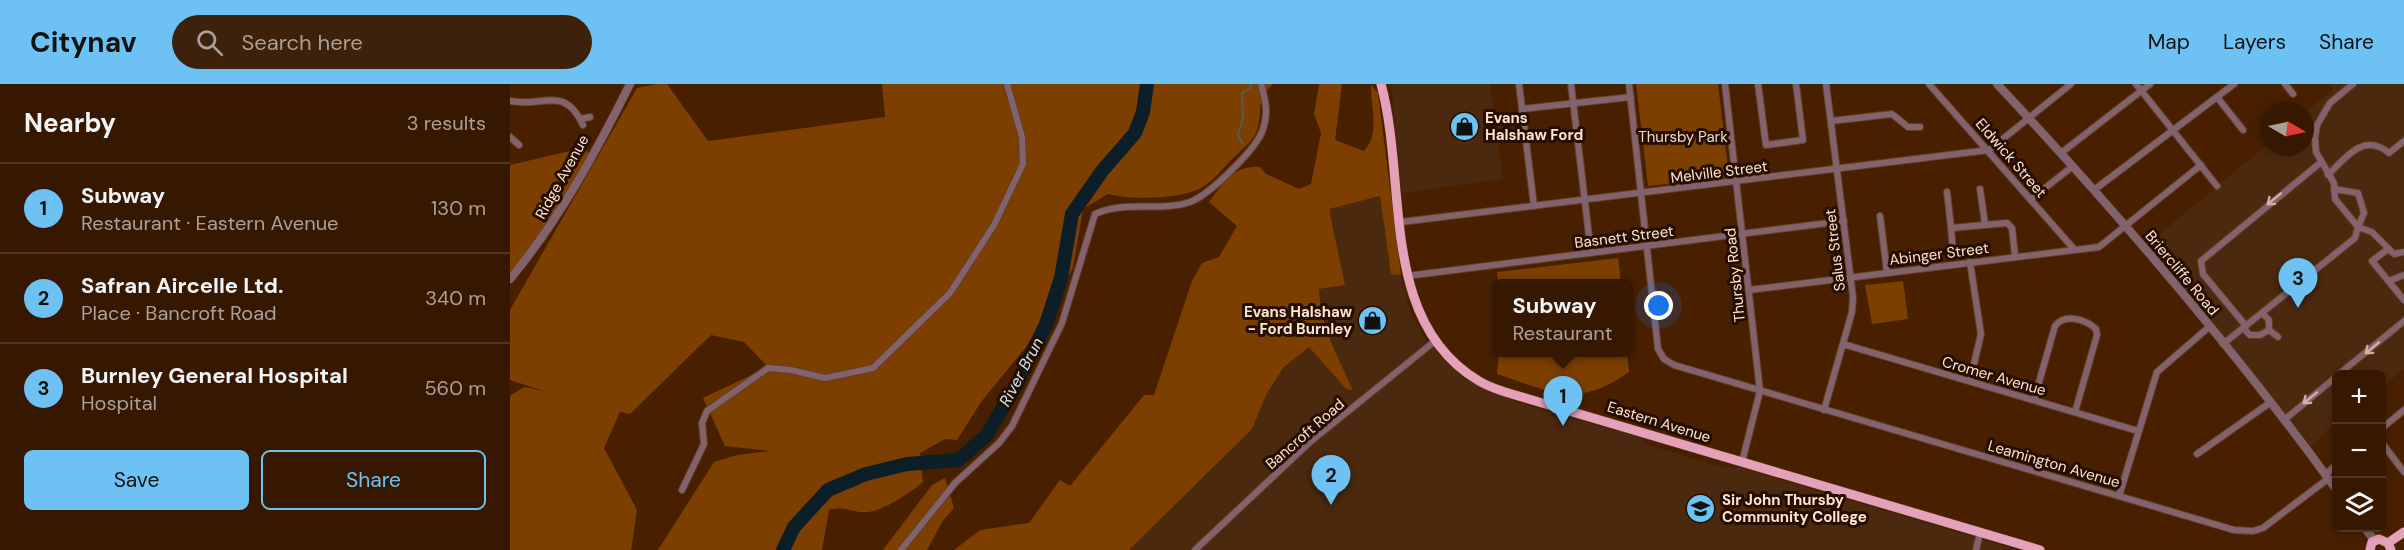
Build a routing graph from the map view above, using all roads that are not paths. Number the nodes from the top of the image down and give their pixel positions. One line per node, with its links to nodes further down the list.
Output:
1 (630, 84): 75 (street, Ridge Avenue)
2 (1007, 84): 107 (street)
3 (1261, 84): 114 (street)
4 (1381, 84): 57 (highway, Eastern Avenue)
5 (1519, 84): 28 (street)
6 (1571, 84): 26 (street)
7 (1629, 84): 23 (street)
8 (1725, 84): 45 (street, Thursby Road)
9 (1758, 84): 10 (street)
10 (1796, 84)
11 (1826, 84): 31 (street, Salus Street)
12 (1929, 84): 38 (street, Eldwick Street)
13 (1997, 84): 30 (street, Briercliffe Road)
14 (2071, 84): 30 (street)
15 (2136, 84): 21 (street)
16 (2150, 84): 21 (street)
17 (2234, 84): 24 (street)
18 (2285, 84): 22 (street)
19 (2353, 84): 40 (street)
20 (545, 90): 27 (street)
21 (2141, 90): 33 (street); 39 (street)
22 (2293, 94)
23 (1630, 97): 26 (street); 51 (street)
24 (2217, 97): 33 (street); 34 (street)
25 (571, 98): 29 (street)
26 (1573, 102): 28 (street); 53 (street)
27 (510, 103)
28 (1522, 109): 54 (street)
29 (590, 117)
30 (2029, 118): 38 (street); 39 (street, Briercliffe Road)
31 (1831, 121): 32 (street); 43 (street, Salus Street)
32 (1920, 128)
33 (2173, 130): 41 (street); 49 (street)
34 (2243, 130)
35 (510, 137): 37 (street)
36 (2404, 141): 44 (street)
37 (519, 145)
38 (1989, 150): 43 (street, Melville Street); 52 (street, Eldwick Street)
39 (2061, 153): 42 (street, Briercliffe Road)
40 (2320, 163): 44 (street); 82 (street, one-way to 82)
41 (2201, 165): 46 (street); 59 (street, Abinger Street)
42 (2073, 166): 49 (street, Briercliffe Road); 52 (street)
43 (1837, 169): 45 (street, Melville Street); 56 (street, Salus Street)
44 (2328, 175): 48 (street)
45 (1737, 182): 51 (street, Melville Street); 62 (street, Thursby Road)
46 (2217, 186)
47 (1980, 189): 58 (street)
48 (2334, 189): 60 (street); 60 (street)
49 (2094, 190): 59 (street, Briercliffe Road)
50 (1947, 192): 61 (street)
51 (1641, 194): 53 (street, Melville Street); 63 (street)
52 (2031, 199): 64 (street, Eldwick Street)
53 (1585, 201): 54 (street, Melville Street); 68 (street)
54 (1534, 206): 57 (street, Melville Street)
55 (1880, 216): 71 (street)
56 (1844, 221): 62 (street, Basnett Street); 74 (street, Salus Street)
57 (1401, 222): 73 (highway, Eastern Avenue)
58 (1985, 224): 61 (street); 69 (street)
59 (2125, 226): 64 (street, Abinger Street); 81 (street, Briercliffe Road)
60 (2358, 227): 65 (street); 79 (street)
61 (1952, 228): 66 (street)
62 (1742, 234): 63 (street, Basnett Street); 77 (street, Thursby Road)
63 (1647, 246): 68 (street, Basnett Street); 91 (street, Leamington Avenue)
64 (2073, 248): 69 (street, Abinger Street)
65 (2388, 249): 67 (street); 76 (street)
66 (1953, 251)
67 (2404, 252)
68 (1591, 253): 73 (street, Basnett Street)
69 (2015, 256): 70 (street, Abinger Street)
70 (1970, 262): 71 (street, Abinger Street); 89 (street)
71 (1887, 273): 74 (street, Abinger Street)
72 (2404, 274): 76 (street)
73 (1407, 276): 85 (highway, Eastern Avenue)
74 (1851, 278): 77 (street, Abinger Street); 86 (street, Salus Street)
75 (510, 279)
76 (2390, 281): 78 (street)
77 (1749, 290): 91 (street, Thursby Road)
78 (2404, 300)
79 (2262, 313): 82 (street); 83 (street)
80 (2404, 321): 88 (street, one-way to 88)
81 (2209, 327): 87 (street, Briercliffe Road); 99 (street)
82 (2244, 327): 83 (street); 87 (street)
83 (2269, 330): 84 (street)
84 (2278, 337)
85 (1435, 341): 102 (highway, Eastern Avenue); 115 (street, Bancroft Road)
86 (1843, 344): 89 (street, Cromer Avenue); 94 (street, Salus Street)
87 (2223, 344): 93 (street, Briercliffe Road)
88 (2345, 370)
89 (1970, 381): 92 (street, Cromer Avenue)
90 (2332, 381): 97 (street, one-way to 97)
91 (1760, 391): 94 (street, Leamington Avenue); 102 (street, Thursby Road)
92 (2034, 400): 96 (street, Cromer Avenue); 96 (street)
93 (2271, 402): 97 (street, Briercliffe Road); 101 (street)
94 (1824, 410): 108 (street, Leamington Avenue)
95 (2404, 410): 98 (street)
96 (2075, 412): 99 (street, Cromer Avenue)
97 (2284, 420): 105 (street, Briercliffe Road)
98 (2386, 425)
99 (2138, 431): 108 (street)
100 (2386, 447): 104 (street)
101 (2197, 454)
102 (1742, 462): 111 (highway, Eastern Avenue)
103 (2332, 470): 105 (street, Leamington Avenue)
104 (2404, 472)
105 (2327, 476): 106 (street, Briercliffe Road); 108 (street, Leamington Avenue)
106 (2332, 482)
107 (682, 490)
108 (2119, 496)
109 (2368, 532): 112 (street)
110 (2404, 532): 113 (highway)
111 (1980, 533): 116 (street); 117 (highway, Eastern Avenue)
112 (2374, 540): 113 (highway); 118 (highway)
113 (2390, 546)
114 (902, 550)
115 (1195, 550)
116 (1976, 550)
117 (2040, 550)
118 (2370, 550)

